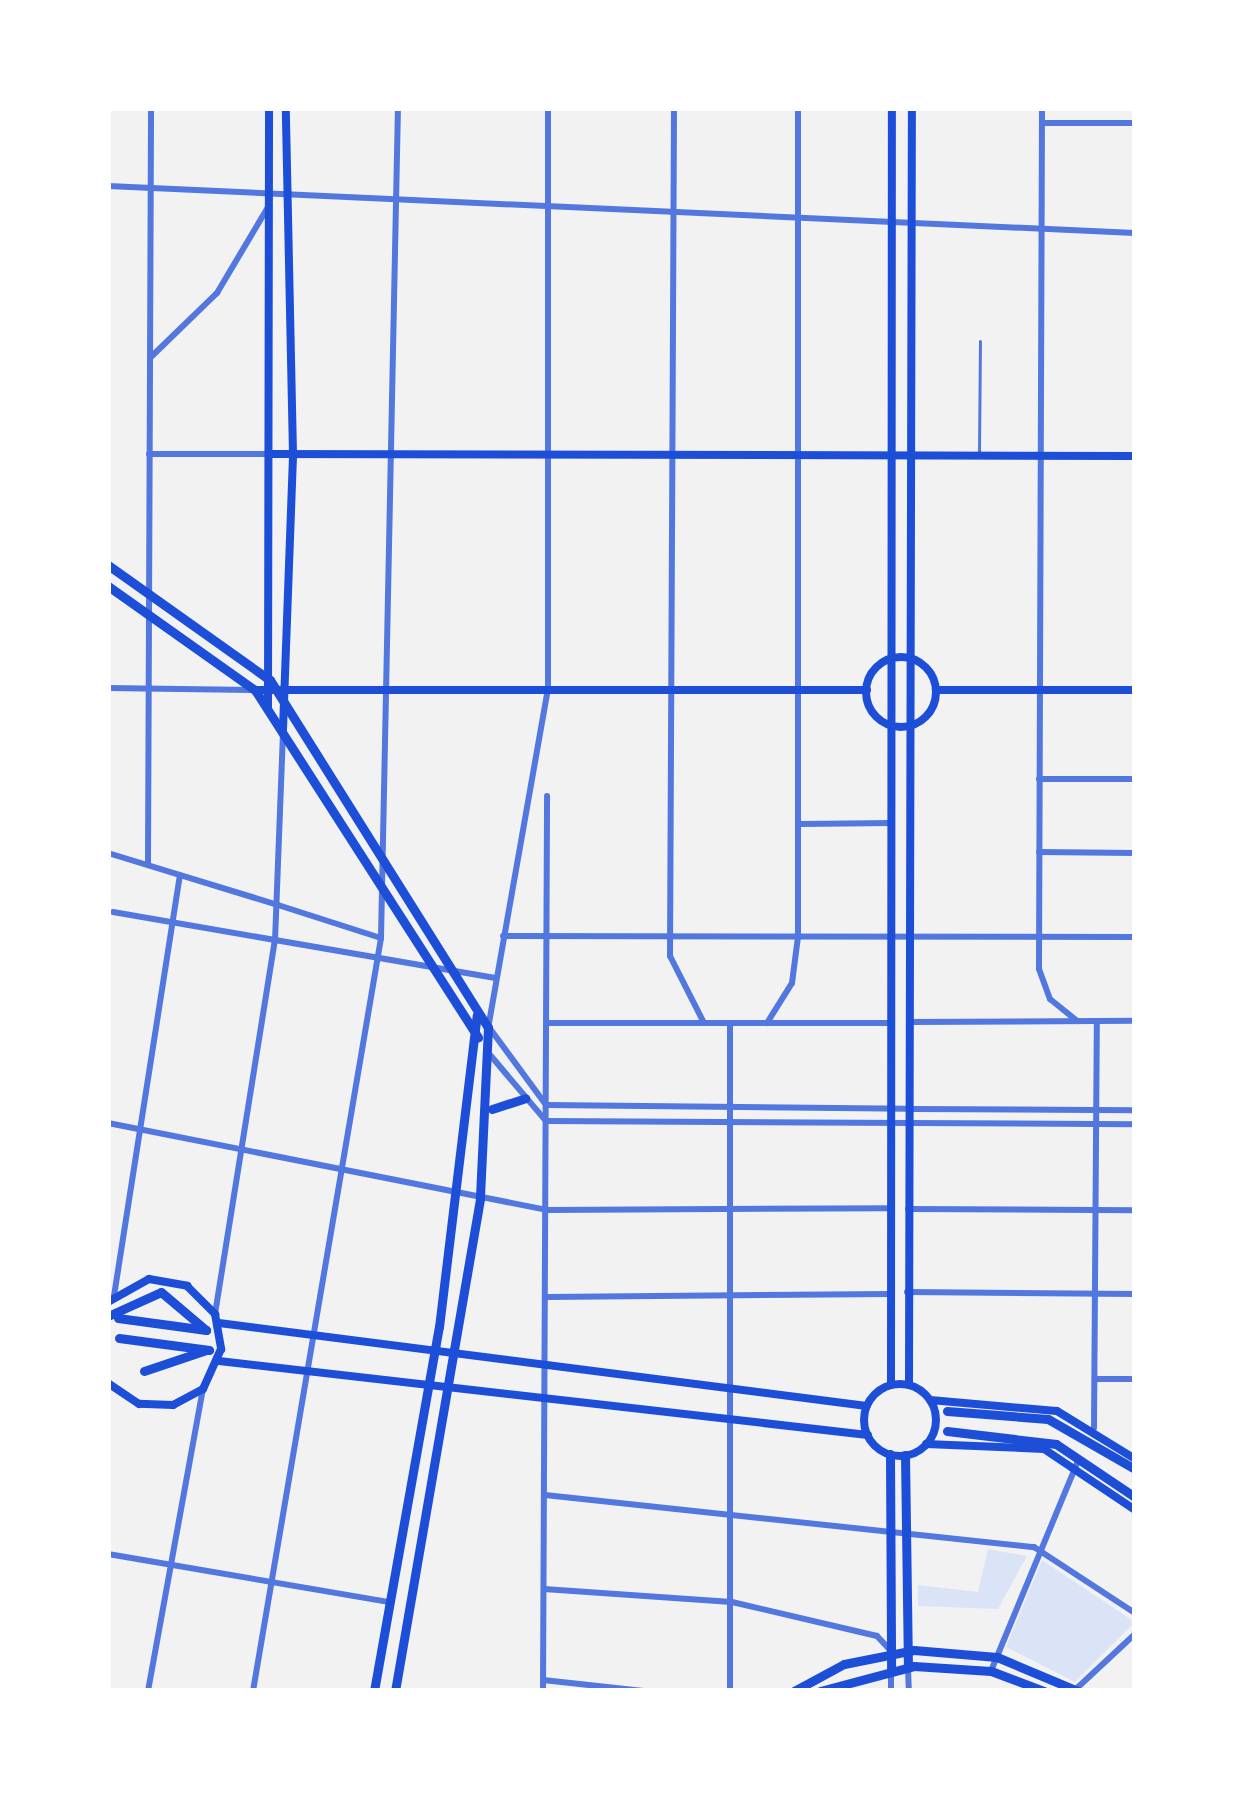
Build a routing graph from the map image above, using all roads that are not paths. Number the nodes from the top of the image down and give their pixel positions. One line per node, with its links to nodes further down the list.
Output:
1 (151, 108): 14 (street)
2 (269, 108): 15 (main road)
3 (286, 108): 16 (main road)
4 (398, 108): 17 (street)
5 (548, 108): 18 (street)
6 (674, 108): 20 (street)
7 (798, 108): 21 (street)
8 (892, 108): 22 (main road)
9 (912, 108): 23 (main road)
10 (1042, 108): 11 (street)
11 (1042, 123): 12 (street); 24 (street)
12 (1135, 123)
13 (108, 186): 14 (street)
14 (152, 186): 15 (street); 27 (street)
15 (269, 187): 16 (street); 19 (main road)
16 (286, 187): 17 (street); 30 (main road)
17 (398, 192): 18 (street); 31 (street)
18 (548, 202): 20 (street); 32 (street)
19 (270, 204): 27 (street); 29 (main road)
20 (673, 213): 21 (street); 33 (street)
21 (797, 220): 22 (street); 34 (street)
22 (892, 226): 23 (street); 35 (main road)
23 (912, 227): 24 (street); 36 (main road)
24 (1041, 231): 25 (street); 38 (street)
25 (1135, 233)
26 (980, 341): 37 (lane)
27 (150, 358): 28 (street)
28 (149, 454): 29 (street); 42 (street)
29 (270, 454): 30 (main road); 46 (main road)
30 (293, 454): 31 (main road); 49 (main road)
31 (394, 454): 32 (main road); 50 (street)
32 (545, 454): 33 (main road); 51 (street)
33 (670, 455): 34 (main road); 53 (street)
34 (799, 455): 35 (main road); 54 (street)
35 (892, 455): 36 (main road); 44 (main road)
36 (911, 455): 37 (main road); 45 (main road)
37 (979, 455): 38 (main road)
38 (1041, 455): 39 (main road); 57 (street)
39 (1135, 456)
40 (108, 566): 42 (main road)
41 (108, 586): 43 (main road)
42 (148, 590): 43 (street); 46 (main road)
43 (148, 609): 48 (street); 52 (main road)
44 (892, 658): 45 (main road); 55 (main road); 61 (main road)
45 (911, 658): 56 (main road); 62 (main road)
46 (272, 686): 49 (main road); 52 (main road); 59 (main road); 60 (main road)
47 (108, 688): 48 (street)
48 (147, 688): 52 (street); 72 (street)
49 (291, 688): 50 (main road); 60 (main road)
50 (392, 689): 51 (main road); 73 (street)
51 (548, 689): 53 (main road); 79 (street)
52 (255, 690): 59 (main road)
53 (670, 690): 54 (main road); 81 (street)
54 (798, 690): 55 (main road); 67 (street)
55 (867, 690): 61 (main road)
56 (936, 690): 57 (main road); 62 (main road)
57 (1040, 690): 58 (main road); 64 (street)
58 (1135, 690)
59 (268, 707): 63 (main road)
60 (288, 707): 63 (main road); 73 (main road)
61 (892, 726): 62 (main road); 68 (main road)
62 (910, 726): 84 (main road)
63 (283, 729): 75 (main road); 76 (street)
64 (1040, 779): 65 (street); 69 (street)
65 (1135, 779)
66 (547, 796): 80 (street)
67 (798, 824): 68 (street); 82 (street)
68 (892, 824): 83 (main road)
69 (1040, 852): 70 (street); 85 (street)
70 (1135, 853)
71 (111, 857): 72 (street)
72 (148, 864): 74 (street)
73 (386, 868): 75 (street); 91 (main road)
74 (180, 875): 76 (street); 78 (street)
75 (385, 894): 86 (street); 90 (main road)
76 (278, 905): 86 (street); 88 (street)
77 (113, 912): 78 (street)
78 (171, 922): 88 (street); 123 (street)
79 (502, 935): 80 (street); 92 (street)
80 (547, 936): 81 (street); 100 (street)
81 (670, 936): 82 (street); 101 (street)
82 (798, 937): 83 (street); 102 (street)
83 (892, 937): 84 (street); 103 (main road)
84 (910, 937): 85 (street); 98 (main road)
85 (1039, 937): 87 (street); 95 (street)
86 (381, 938): 89 (street)
87 (1135, 938)
88 (275, 941): 89 (street); 124 (street)
89 (379, 957): 90 (street); 125 (street)
90 (428, 964): 91 (street); 106 (main road)
91 (448, 968): 92 (street); 94 (main road)
92 (495, 978): 105 (street)
93 (1135, 1010): 97 (street)
94 (477, 1013): 105 (main road); 106 (main road)
95 (1077, 1021): 96 (street); 98 (street)
96 (1096, 1021): 97 (street); 114 (street)
97 (1117, 1021): 99 (street)
98 (908, 1022): 113 (main road)
99 (1135, 1022)
100 (547, 1023): 101 (street); 109 (street)
101 (704, 1023): 104 (street)
102 (767, 1023): 103 (street); 104 (street)
103 (892, 1023): 112 (main road)
104 (730, 1024): 110 (street)
105 (488, 1027): 107 (main road); 109 (street)
106 (478, 1037): 107 (main road); 126 (main road)
107 (491, 1056): 108 (street); 111 (main road)
108 (525, 1098): 111 (main road); 116 (street)
109 (546, 1105): 110 (street); 116 (street)
110 (732, 1108): 112 (street); 117 (street)
111 (492, 1109): 127 (main road)
112 (892, 1109): 113 (street); 119 (main road)
113 (908, 1109): 114 (street); 120 (main road)
114 (1096, 1110): 115 (street); 121 (street)
115 (1135, 1110)
116 (546, 1121): 117 (street); 131 (street)
117 (732, 1122): 119 (street); 128 (street)
118 (108, 1123): 123 (street)
119 (892, 1123): 120 (street); 129 (main road)
120 (909, 1123): 121 (street); 130 (main road)
121 (1096, 1124): 122 (street); 132 (street)
122 (1135, 1124)
123 (138, 1127): 124 (street); 140 (street)
124 (243, 1145): 125 (street); 142 (street)
125 (343, 1162): 126 (street); 143 (street)
126 (458, 1191): 127 (street); 145 (main road)
127 (480, 1199): 131 (street); 146 (main road)
128 (731, 1208): 129 (street); 131 (street); 136 (street)
129 (891, 1208): 137 (main road)
130 (908, 1209): 132 (street); 134 (main road)
131 (546, 1210): 139 (street)
132 (1096, 1210): 133 (street); 135 (street)
133 (1135, 1210)
134 (908, 1292): 135 (street); 155 (main road)
135 (1096, 1293): 138 (street); 151 (street)
136 (732, 1294): 137 (street); 139 (street); 159 (street)
137 (891, 1294): 154 (main road)
138 (1135, 1294)
139 (547, 1297): 148 (street)
140 (111, 1299): 142 (main road)
141 (113, 1317): 141 (main road)
142 (217, 1319): 143 (main road); 147 (main road)
143 (314, 1336): 145 (main road); 150 (street)
144 (119, 1338): 149 (main road)
145 (434, 1354): 146 (main road); 157 (main road)
146 (452, 1357): 148 (main road); 158 (main road)
147 (219, 1361): 150 (main road); 156 (main road)
148 (545, 1370): 159 (main road); 161 (street)
149 (144, 1371)
150 (307, 1376): 157 (main road); 183 (street)
151 (1096, 1379): 152 (street); 165 (street)
152 (1135, 1379)
153 (109, 1385): 156 (main road)
154 (891, 1385): 155 (main road); 162 (main road)
155 (909, 1385): 160 (main road)
156 (203, 1389): 182 (street)
157 (428, 1391): 158 (main road); 186 (main road)
158 (446, 1393): 161 (main road); 196 (main road)
159 (733, 1393): 162 (main road); 164 (street)
160 (930, 1400): 165 (main road); 168 (main road)
161 (545, 1405): 164 (main road); 174 (street)
162 (867, 1406): 167 (main road)
163 (946, 1411): 173 (main road)
164 (733, 1423): 167 (main road); 177 (street)
165 (1094, 1428): 171 (main road)
166 (947, 1431): 175 (main road)
167 (868, 1435): 169 (main road)
168 (926, 1444): 170 (main road); 172 (main road)
169 (890, 1454): 170 (main road); 178 (main road)
170 (905, 1455): 179 (main road)
171 (1135, 1459)
172 (1077, 1463): 176 (main road); 180 (street)
173 (1135, 1468)
174 (545, 1495): 177 (street); 184 (street)
175 (1135, 1497)
176 (1135, 1510)
177 (732, 1515): 178 (street); 185 (street)
178 (891, 1531): 179 (street); 190 (main road)
179 (906, 1531): 180 (street); 189 (main road)
180 (1041, 1549): 187 (street); 191 (street)
181 (108, 1554): 182 (street)
182 (170, 1563): 183 (street); 199 (street)
183 (273, 1580): 186 (street); 200 (street)
184 (544, 1589): 185 (street); 197 (street)
185 (732, 1602): 190 (street); 205 (street)
186 (388, 1603): 194 (main road)
187 (1135, 1613)
188 (1135, 1634): 198 (street)
189 (908, 1650): 190 (main road); 191 (main road); 192 (main road)
190 (891, 1652): 193 (main road); 206 (main road)
191 (997, 1657): 195 (street); 198 (main road)
192 (908, 1667): 193 (main road); 195 (main road); 209 (street)
193 (891, 1669): 207 (main road); 208 (street)
194 (377, 1670): 196 (main road); 201 (main road)
195 (991, 1671): 210 (main road)
196 (398, 1673): 202 (main road)
197 (543, 1680): 203 (street); 204 (street)
198 (1077, 1690)
199 (148, 1691)
200 (253, 1691)
201 (374, 1691)
202 (395, 1691)
203 (543, 1691)
204 (643, 1691)
205 (730, 1691)
206 (794, 1691)
207 (820, 1691)
208 (891, 1691)
209 (909, 1691)
210 (1043, 1691)

